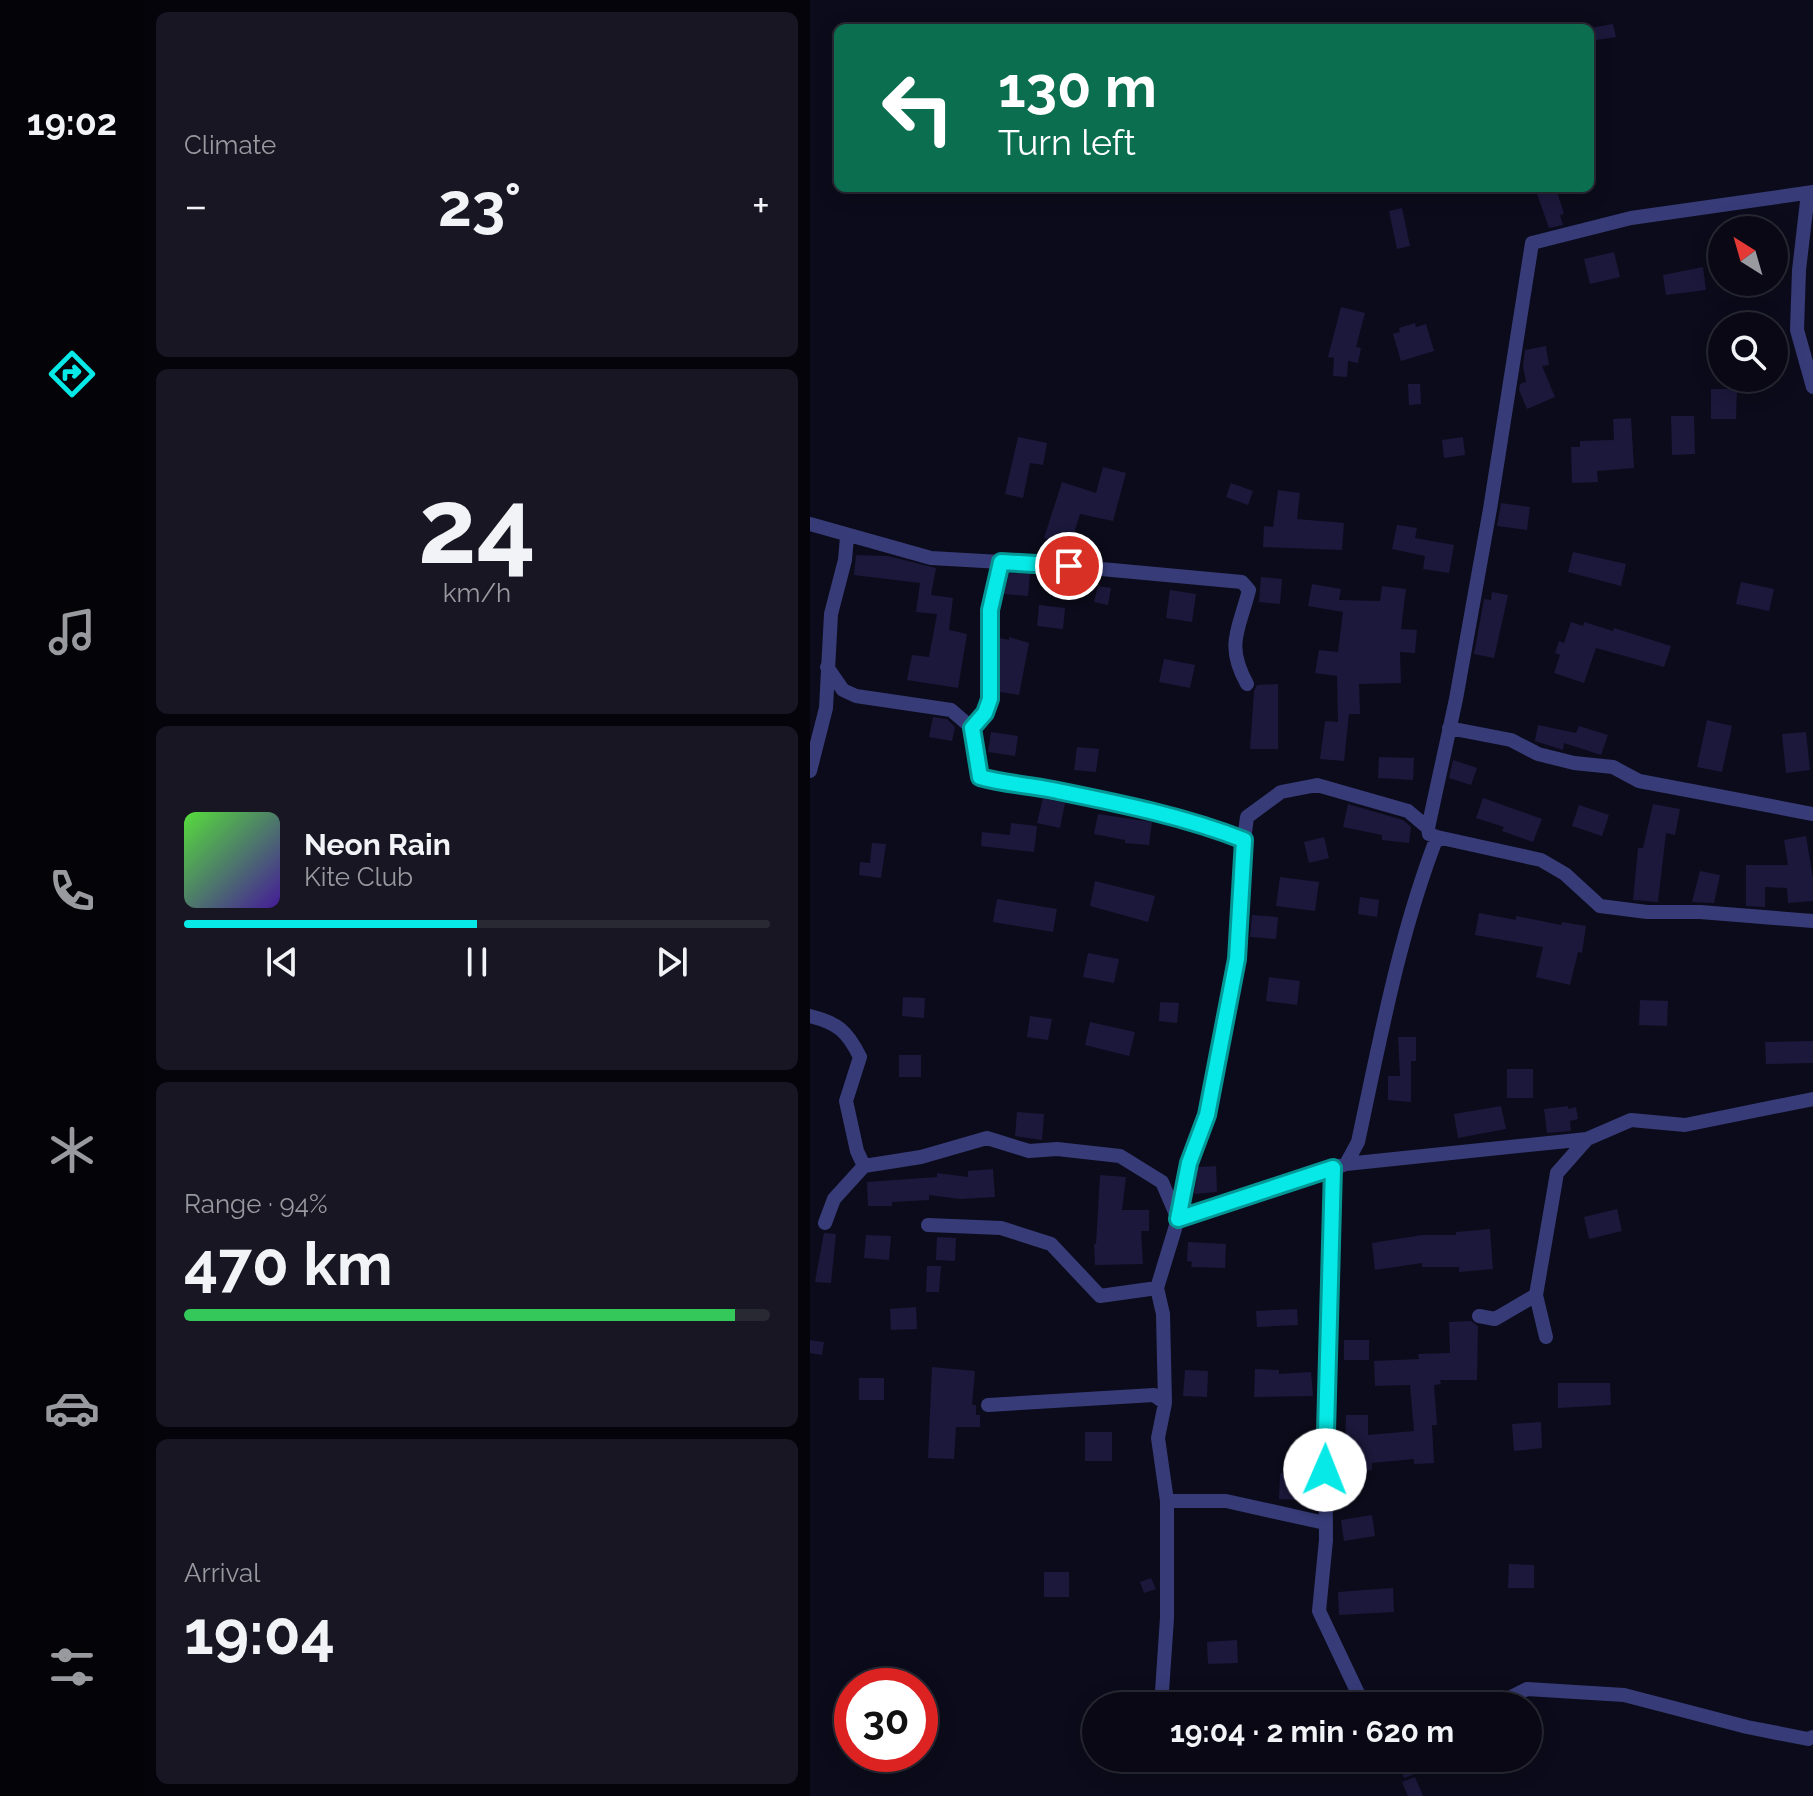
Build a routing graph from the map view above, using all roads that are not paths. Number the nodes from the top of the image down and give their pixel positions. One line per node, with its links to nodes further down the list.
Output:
1 (1811, 193): 2 (street); 11 (street)
2 (1813, 387)
3 (810, 524): 4 (street)
4 (847, 537): 5 (street); 6 (street)
5 (1001, 562): 7 (street); 10 (street)
6 (827, 667): 8 (street); 9 (street)
7 (1247, 684)
8 (856, 696): 9 (street); 10 (street)
9 (826, 708): 12 (street)
10 (972, 728): 15 (street)
11 (1449, 728): 13 (street); 14 (street)
12 (810, 771)
13 (1813, 814)
14 (1432, 832): 15 (street); 16 (street); 21 (street)
15 (1244, 840): 22 (street)
16 (1813, 921)
17 (810, 1016): 20 (street)
18 (1813, 1099): 19 (street)
19 (1587, 1139): 21 (street); 26 (street)
20 (864, 1166): 22 (street); 23 (street)
21 (1339, 1166): 22 (street); 32 (street)
22 (1178, 1219): 25 (street)
23 (825, 1223)
24 (928, 1225): 25 (street)
25 (1157, 1288): 29 (street)
26 (1536, 1295): 27 (street); 28 (street)
27 (1479, 1316)
28 (1546, 1337)
29 (1165, 1403): 30 (street); 31 (street)
30 (988, 1405)
31 (1167, 1501): 32 (street); 33 (street)
32 (1325, 1523): 34 (street)
33 (1162, 1692)
34 (1357, 1692)
35 (1521, 1692): 36 (street)
36 (1813, 1737)

